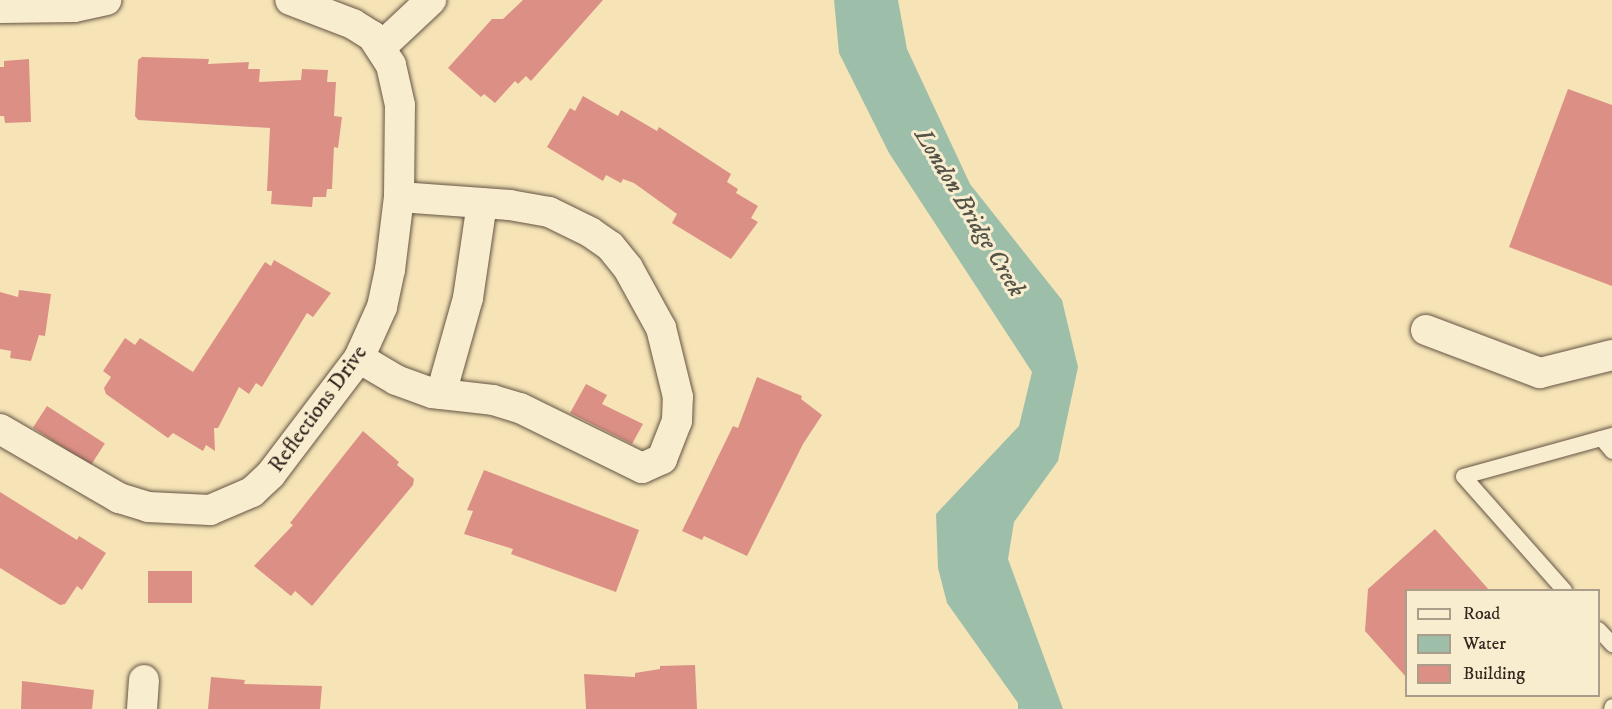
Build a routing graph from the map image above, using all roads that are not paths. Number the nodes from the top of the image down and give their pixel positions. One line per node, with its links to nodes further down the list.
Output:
1 (106, 0): 4 (street)
2 (290, 0): 5 (street, Reflections Drive)
3 (431, 0): 5 (street)
4 (0, 8)
5 (381, 47): 6 (street, Reflections Drive)
6 (399, 197): 7 (street); 10 (street, Reflections Drive)
7 (482, 203): 11 (street); 11 (street)
8 (1426, 330): 9 (street)
9 (1612, 355)
10 (359, 358): 11 (street); 12 (street, Reflections Drive)
11 (441, 394)
12 (0, 429)
13 (1606, 437): 14 (lane); 15 (lane)
14 (1612, 451)
15 (1562, 589)
16 (1600, 630): 17 (lane)
17 (1612, 644)

